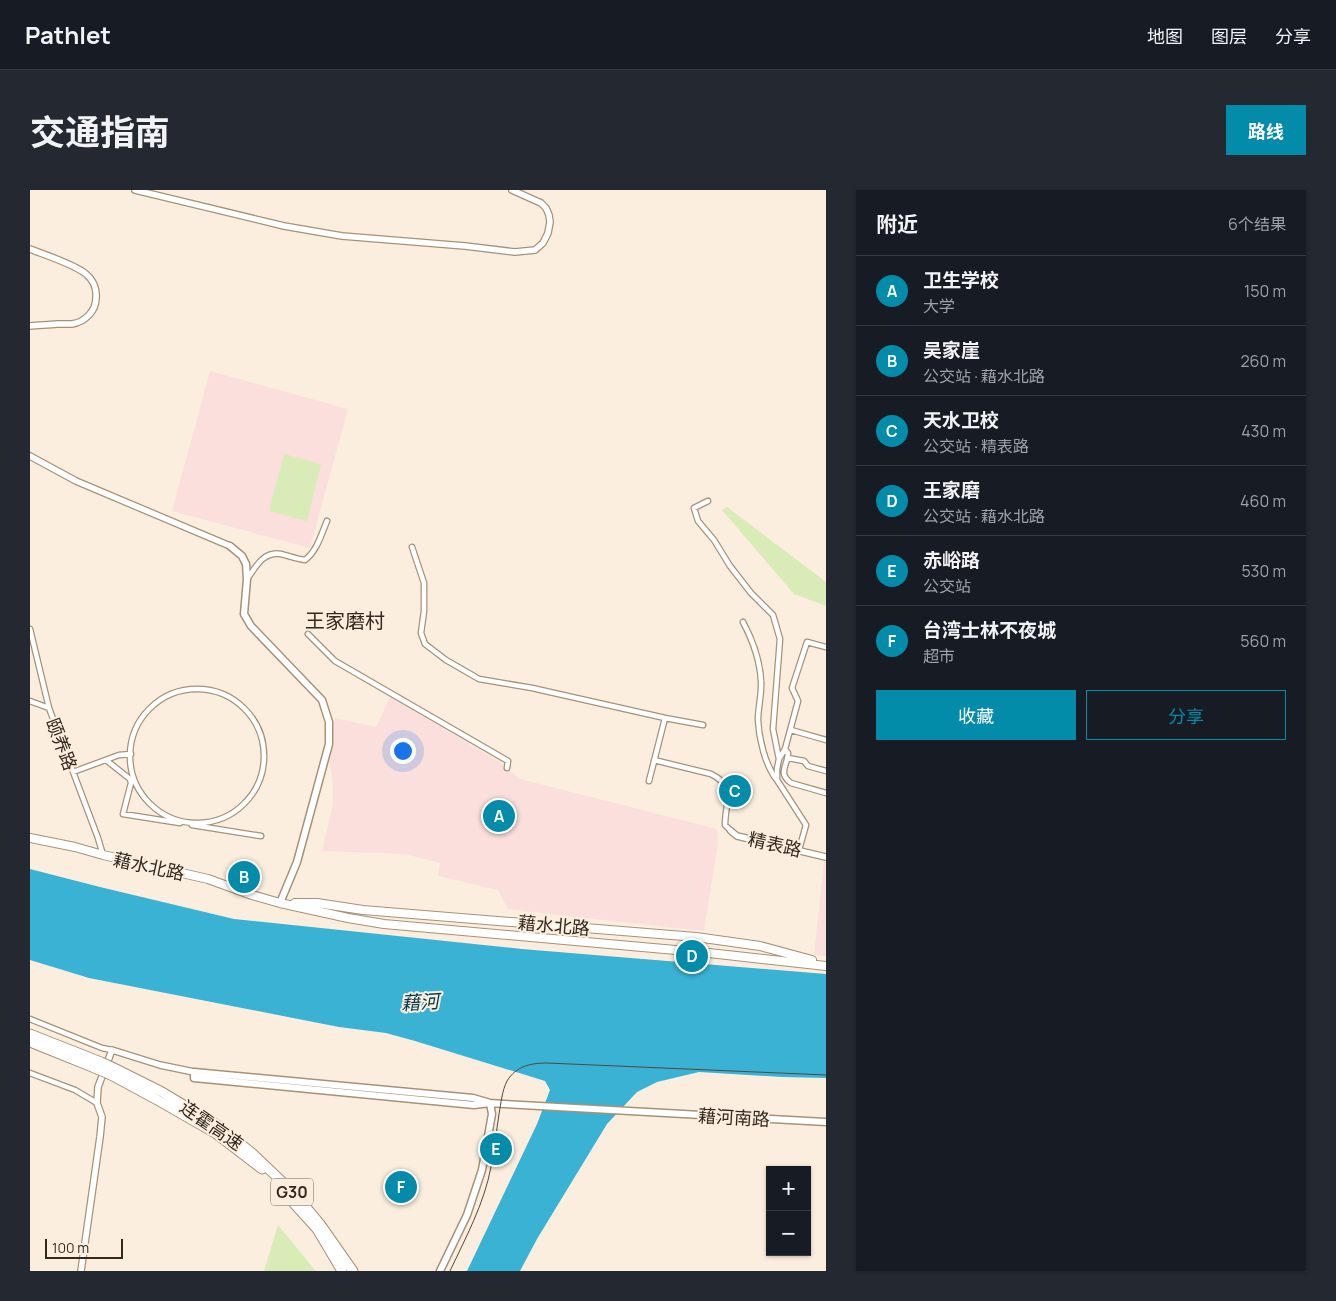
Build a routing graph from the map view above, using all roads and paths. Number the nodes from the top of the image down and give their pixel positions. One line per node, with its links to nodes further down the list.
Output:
1 (135, 190): 2 (street)
2 (512, 190)
3 (30, 249): 4 (street)
4 (30, 326)
5 (30, 456): 8 (street)
6 (708, 501): 24 (street)
7 (327, 521): 10 (street)
8 (230, 546): 10 (main road)
9 (412, 547): 17 (street)
10 (247, 579): 41 (main road)
11 (743, 622): 30 (street)
12 (30, 631): 16 (street, 颐养路)
13 (308, 634): 27 (street)
14 (826, 647): 19 (street)
15 (30, 701): 16 (street)
16 (49, 708): 29 (street, 颐养路)
17 (664, 718): 18 (street); 26 (street)
18 (703, 725)
19 (790, 730): 20 (street); 21 (street)
20 (826, 740)
21 (785, 749): 23 (street); 24 (street)
22 (130, 754): 22 (street); 25 (street)
23 (788, 758): 28 (street); 32 (street)
24 (779, 759): 30 (street)
25 (106, 760): 29 (street); 34 (street)
26 (654, 760): 31 (street); 33 (street, 精表路)
27 (507, 768)
28 (826, 771)
29 (73, 772): 39 (street, 颐养路)
30 (777, 780): 38 (street)
31 (649, 782)
32 (826, 793)
33 (731, 831): 38 (street, 精表路)
34 (261, 836)
35 (30, 838): 37 (main road, 藉水北路)
36 (30, 842): 37 (main road, 藉水北路)
37 (75, 847): 39 (main road, 藉水北路)
38 (800, 850): 40 (street, 精表路)
39 (103, 856): 41 (main road, 藉水北路)
40 (826, 857)
41 (280, 903): 42 (main road, 藉水北路); 42 (main road, 藉水北路)
42 (826, 964)
43 (30, 1020): 46 (street)
44 (30, 1034): 47 (highway, 连霍高速 / G30)
45 (30, 1042): 47 (highway, 连霍高速 / G30)
46 (112, 1050): 48 (street); 50 (street)
47 (99, 1066): 53 (highway, 连霍高速 / G30, bridge)
48 (194, 1072): 51 (main road, 藉河南路)
49 (30, 1073): 50 (street)
50 (97, 1103): 54 (street)
51 (490, 1103): 52 (main road, 藉河南路); 57 (main road)
52 (826, 1122)
53 (216, 1129): 55 (highway, 连霍高速 / G30); 56 (highway, 连霍高速 / G30)
54 (81, 1271)
55 (342, 1271)
56 (354, 1271)
57 (440, 1271)

